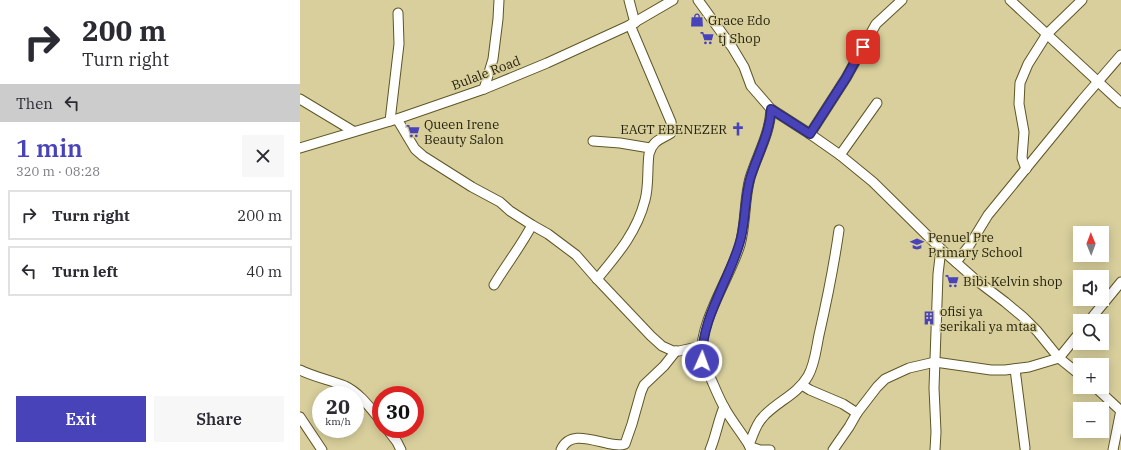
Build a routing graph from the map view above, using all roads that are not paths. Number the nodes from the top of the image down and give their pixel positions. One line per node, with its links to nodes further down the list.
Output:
1 (499, 0): 13 (street)
2 (629, 0): 9 (street)
3 (673, 0): 9 (street, Bulale Road)
4 (698, 0): 17 (street)
5 (902, 0): 20 (street)
6 (1010, 0): 10 (street)
7 (1082, 0): 10 (street)
8 (398, 13): 18 (street)
9 (633, 24): 13 (street, Bulale Road); 23 (street)
10 (1047, 34): 12 (street); 25 (street)
11 (1121, 55): 12 (street)
12 (1097, 81): 16 (street); 25 (street)
13 (484, 89): 18 (street, Bulale Road)
14 (300, 99): 19 (street)
15 (877, 103): 24 (street)
16 (1121, 103)
17 (771, 109): 20 (street); 35 (street)
18 (394, 120): 19 (street, Bulale Road); 26 (street)
19 (353, 131): 22 (street, Bulale Road)
20 (810, 134): 24 (street)
21 (593, 141): 23 (street)
22 (300, 148)
23 (650, 148): 30 (street)
24 (840, 155): 28 (street)
25 (1026, 169): 29 (street)
26 (532, 225): 30 (street); 32 (street)
27 (839, 230): 42 (street)
28 (941, 249): 29 (street); 38 (street)
29 (956, 262): 37 (street)
30 (597, 279): 36 (street)
31 (1121, 282): 33 (street)
32 (494, 285)
33 (1095, 314)
34 (1073, 341): 37 (street)
35 (702, 346): 36 (street); 44 (street)
36 (676, 351): 54 (street)
37 (1059, 358): 39 (street); 40 (street)
38 (935, 362): 39 (street); 47 (street); 59 (street)
39 (1015, 369): 51 (street)
40 (1073, 369)
41 (300, 370): 45 (street)
42 (802, 385): 47 (street); 50 (street)
43 (1103, 394): 46 (street)
44 (724, 407): 50 (street); 55 (street)
45 (372, 410)
46 (1121, 410): 60 (street)
47 (857, 413): 58 (street)
48 (300, 417): 52 (street)
49 (394, 438): 53 (street)
50 (750, 447): 56 (street)
51 (1026, 448)
52 (322, 450)
53 (401, 450)
54 (561, 450)
55 (710, 450)
56 (761, 450): 57 (street)
57 (770, 450)
58 (832, 450)
59 (935, 450)
60 (1113, 450)

